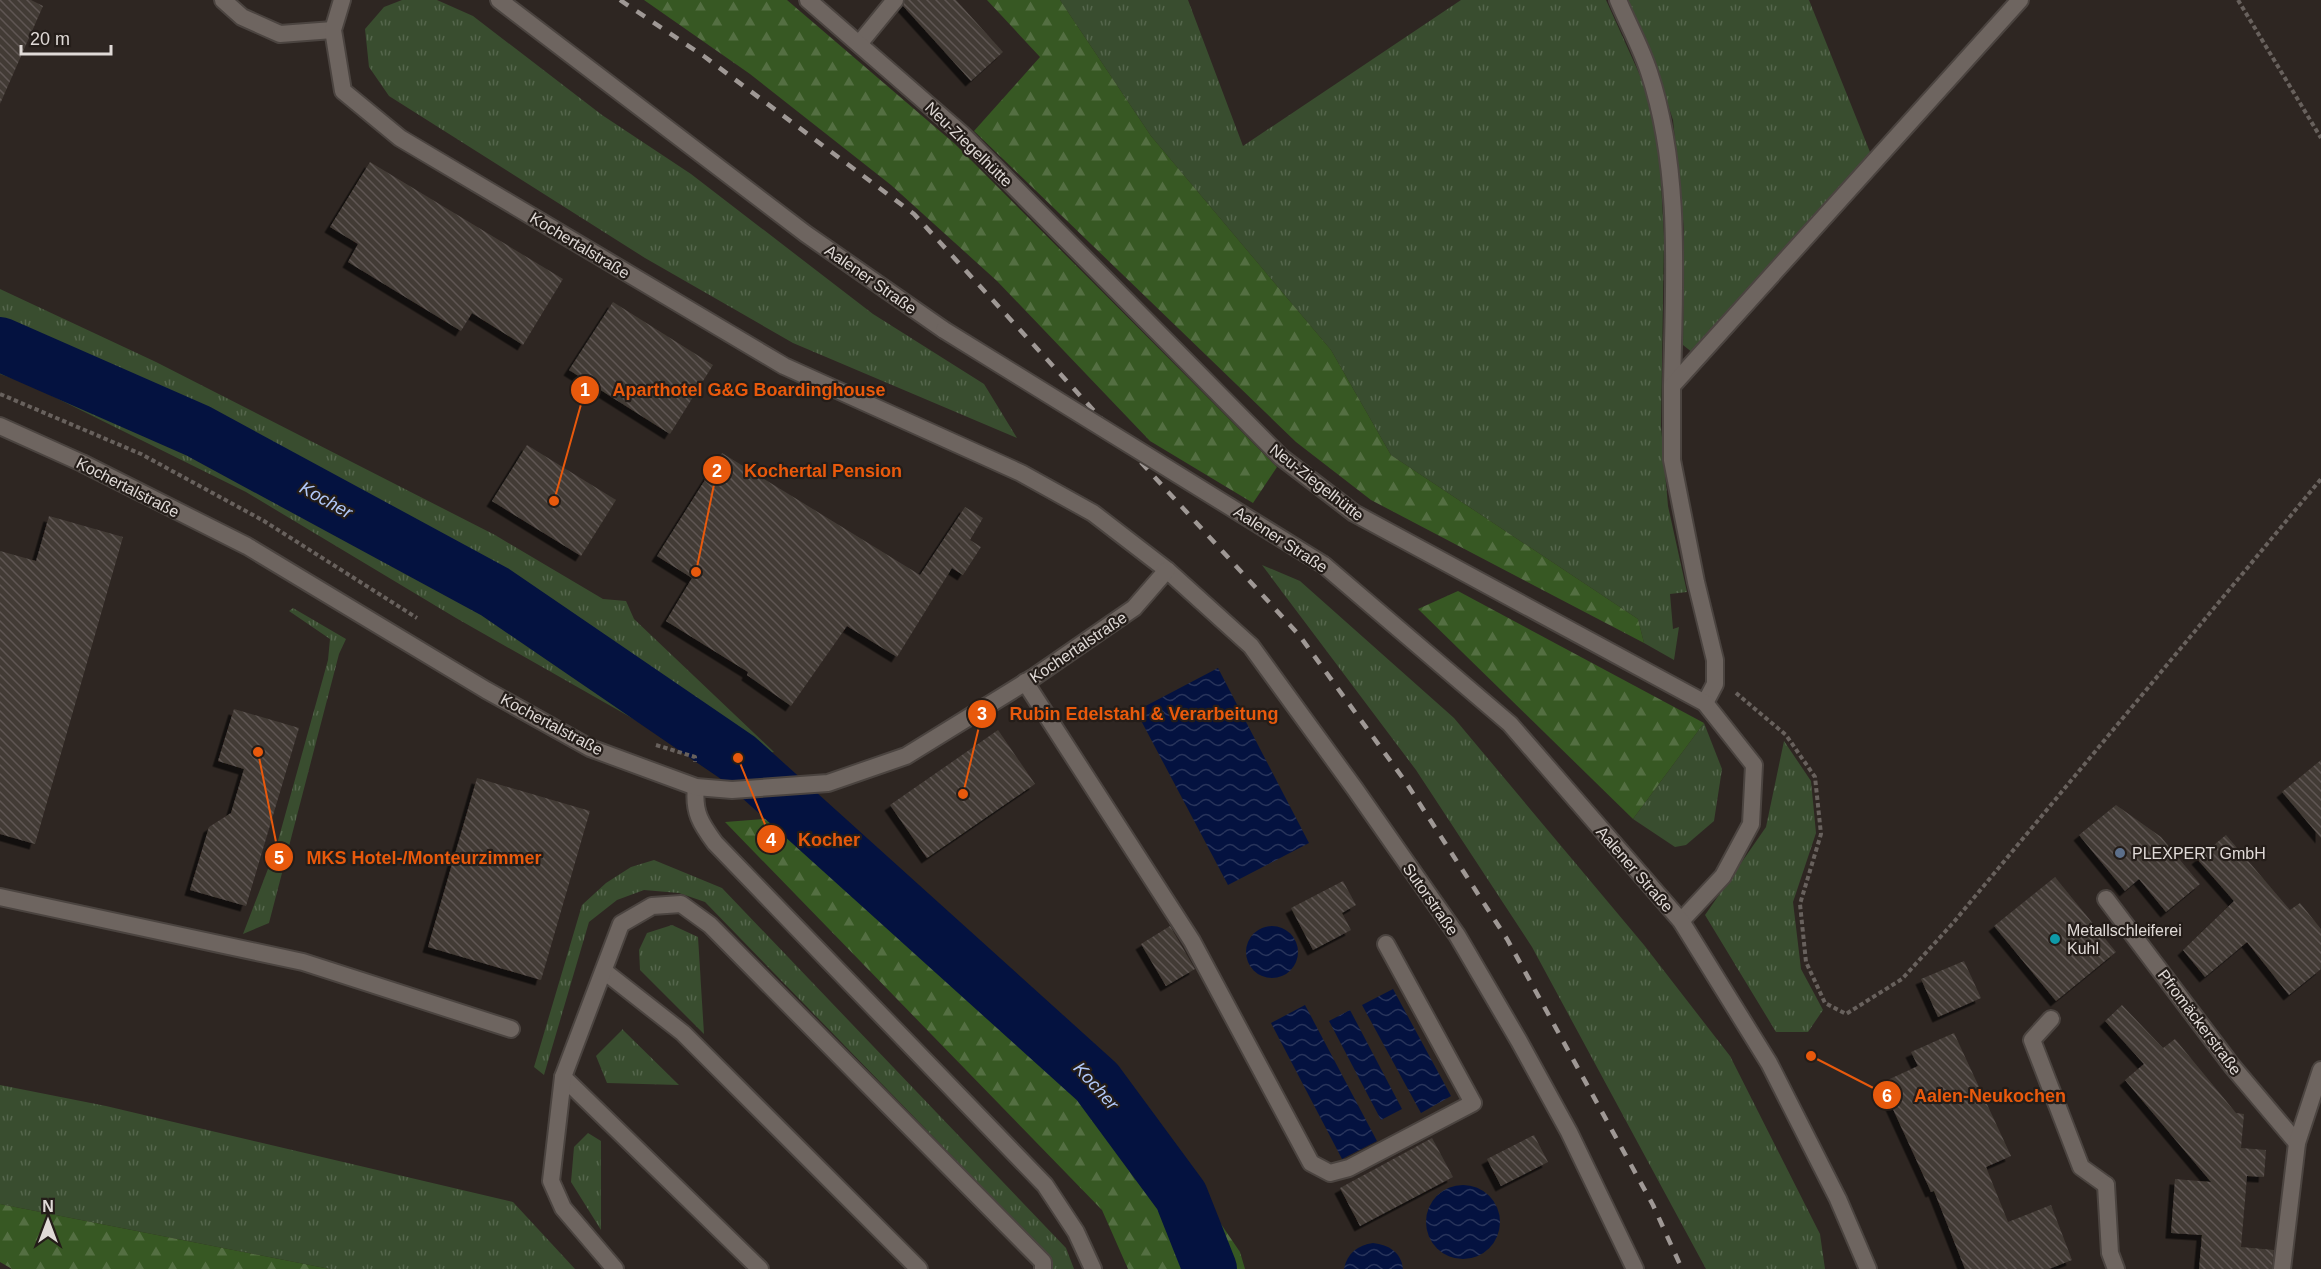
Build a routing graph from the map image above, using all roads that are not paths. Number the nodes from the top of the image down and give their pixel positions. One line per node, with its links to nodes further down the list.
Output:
1 (223, 0): 8 (street)
2 (342, 0): 8 (street, Kochertalstraße)
3 (499, 0): 18 (street, Aalener Straße, bridge)
4 (808, 0): 9 (street, Neu-Ziegelhütte)
5 (895, 0): 9 (street)
6 (1618, 0): 10 (street)
7 (2020, 0): 10 (street)
8 (333, 30): 12 (street, Kochertalstraße)
9 (859, 44): 14 (street, Neu-Ziegelhütte)
10 (1672, 386): 14 (street)
11 (0, 426): 15 (street, Kochertalstraße)
12 (1167, 570): 13 (street, Kochertalstraße); 31 (street, Sutorstraße)
13 (1025, 682): 15 (street, Kochertalstraße); 19 (street)
14 (1705, 703): 18 (street, Neu-Ziegelhütte)
15 (696, 787): 30 (street)
16 (0, 897): 22 (street)
17 (2106, 899): 25 (street, Pfromäckerstraße)
18 (1681, 921): 32 (street, Aalener Straße)
19 (1386, 944)
20 (604, 971): 24 (street); 28 (street); 29 (street)
21 (2051, 1019): 33 (street)
22 (511, 1029)
23 (2321, 1070): 25 (street)
24 (563, 1077): 26 (street); 27 (street)
25 (2297, 1143): 34 (street)
26 (615, 1269)
27 (760, 1269)
28 (919, 1269)
29 (1043, 1269)
30 (1093, 1269)
31 (1635, 1269)
32 (1868, 1269)
33 (2116, 1269)
34 (2282, 1269)

